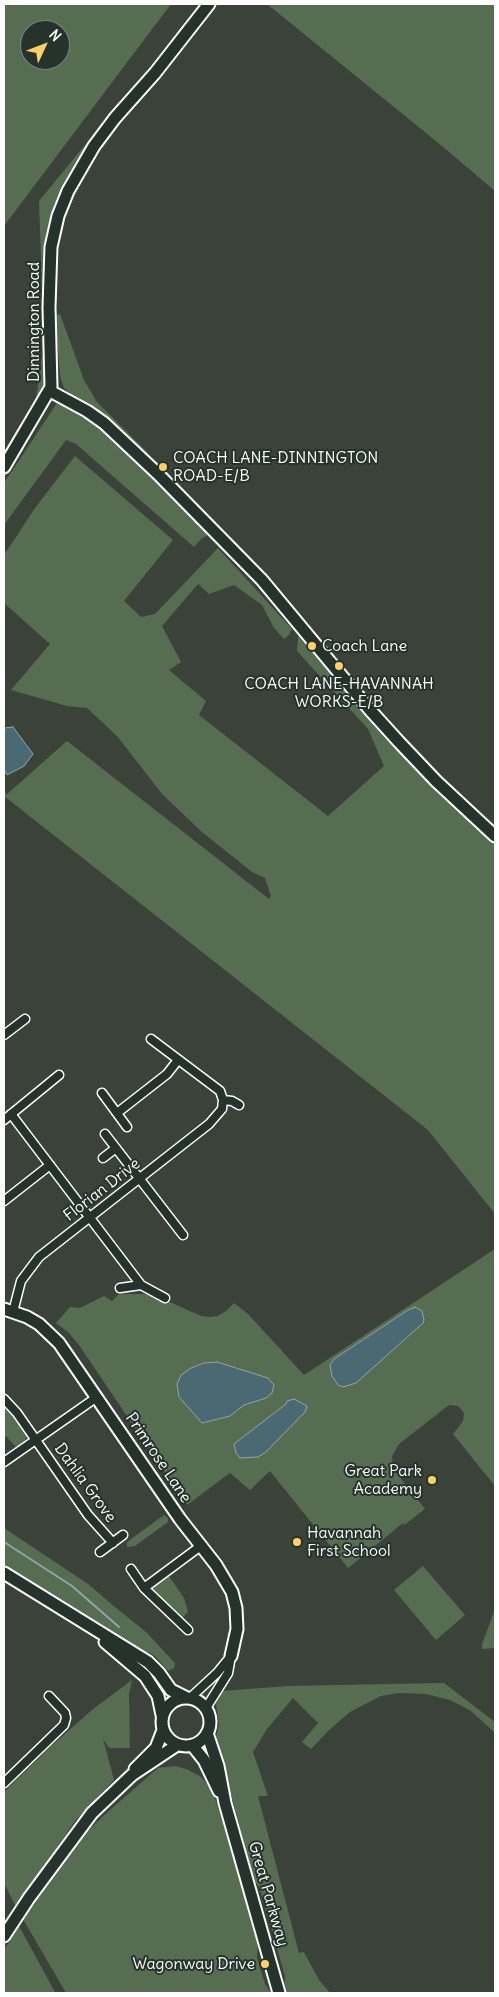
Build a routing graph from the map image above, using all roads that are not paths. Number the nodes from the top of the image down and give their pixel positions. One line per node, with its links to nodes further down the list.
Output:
1 (209, 4): 2 (street, Dinnington Road)
2 (50, 391): 3 (street, Dinnington Road); 4 (street)
3 (4, 468)
4 (495, 836)
5 (25, 1019): 6 (street)
6 (4, 1036)
7 (151, 1039): 8 (street)
8 (178, 1060): 11 (street); 13 (street)
9 (59, 1075): 14 (street)
10 (102, 1093): 13 (street)
11 (223, 1100): 12 (street); 21 (street, Florian Drive)
12 (239, 1105)
13 (117, 1113): 16 (street)
14 (11, 1114): 15 (street); 20 (street)
15 (4, 1120)
16 (127, 1127)
17 (105, 1134): 18 (street)
18 (116, 1148): 19 (street); 21 (street)
19 (103, 1158)
20 (50, 1165): 22 (street); 23 (street)
21 (139, 1178): 23 (street, Florian Drive); 24 (street)
22 (4, 1201)
23 (89, 1217): 25 (street); 28 (street, Florian Drive)
24 (183, 1235)
25 (141, 1285): 26 (street); 27 (street)
26 (120, 1288)
27 (165, 1298)
28 (8, 1311): 29 (street, Primrose Lane)
29 (97, 1397): 31 (street); 35 (street, Primrose Lane)
30 (4, 1399): 31 (street, Dahlia Grove)
31 (36, 1440): 32 (street); 34 (street, Dahlia Grove)
32 (4, 1462)
33 (122, 1535): 34 (street, Dahlia Grove)
34 (113, 1543): 36 (street, Dahlia Grove)
35 (202, 1545): 39 (street); 42 (street, Primrose Lane)
36 (100, 1552)
37 (131, 1569): 39 (street)
38 (4, 1573): 40 (street)
39 (144, 1588): 41 (street)
40 (59, 1606): 44 (street); 46 (street)
41 (188, 1630)
42 (231, 1656): 44 (street); 45 (street, Primrose Lane)
43 (49, 1696): 52 (street)
44 (187, 1697): 45 (street); 46 (street)
45 (206, 1708): 48 (street, Great Parkway)
46 (162, 1715): 47 (street)
47 (163, 1730): 49 (street); 51 (street)
48 (207, 1733): 50 (street); 53 (street, Great Parkway)
49 (177, 1745): 50 (street); 51 (street)
50 (192, 1745): 53 (street, Great Parkway)
51 (132, 1775): 54 (street)
52 (4, 1783)
53 (225, 1803): 55 (street, Great Parkway)
54 (4, 1936)
55 (279, 1993)

